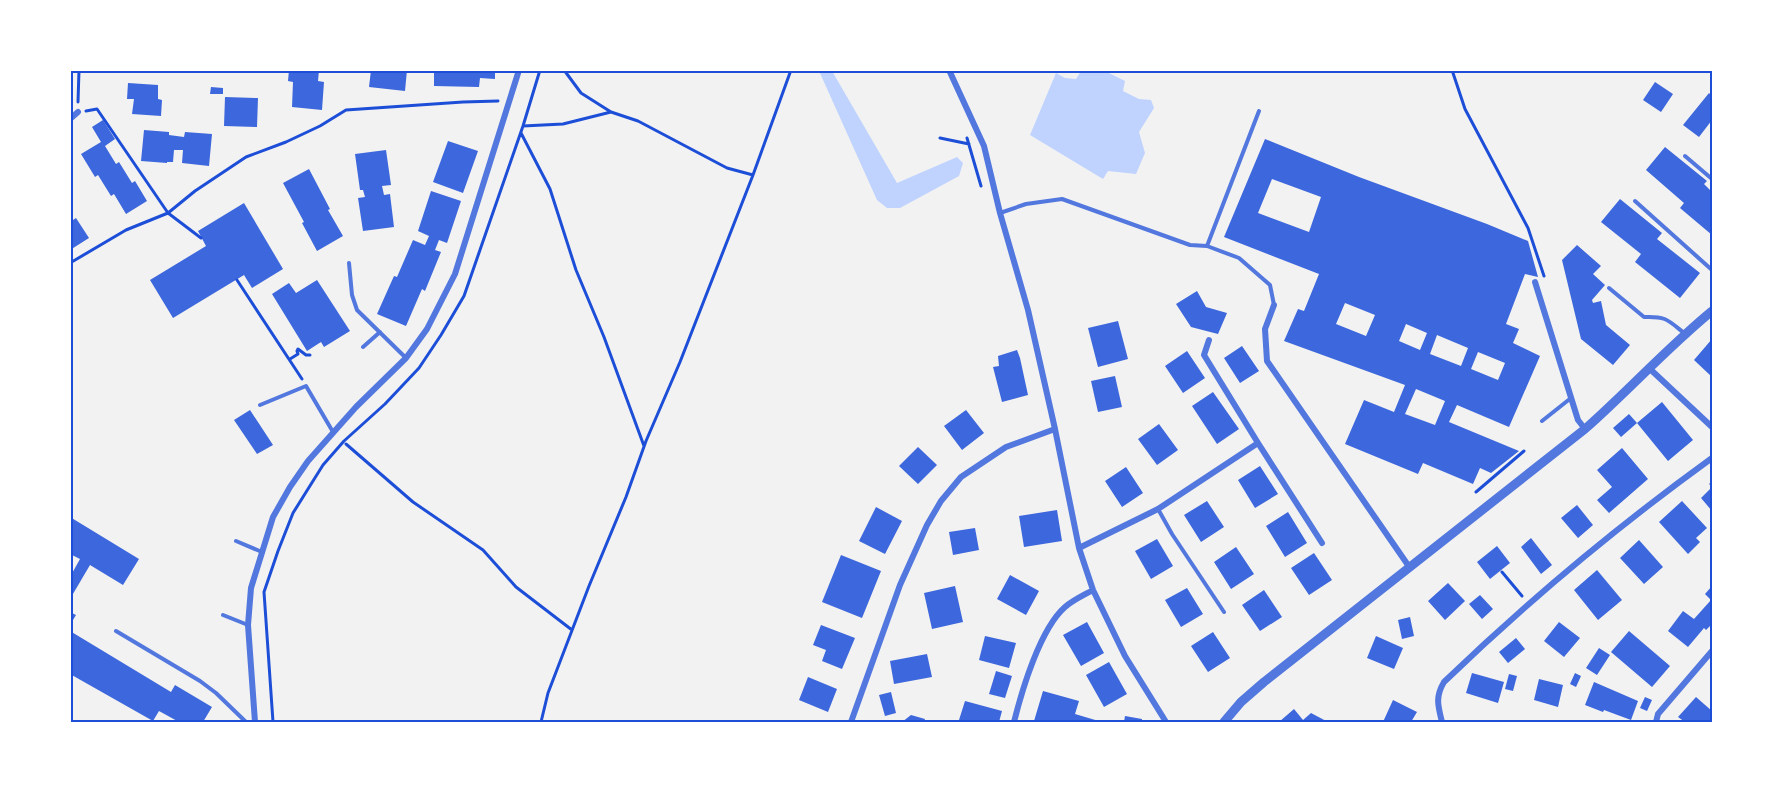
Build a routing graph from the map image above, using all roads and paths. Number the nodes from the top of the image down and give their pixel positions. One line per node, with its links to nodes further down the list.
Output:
1 (79, 70): 11 (path)
2 (519, 70): 8 (street)
3 (540, 70): 9 (path)
4 (564, 70): 12 (path)
5 (791, 70): 20 (path)
6 (949, 70): 25 (street)
7 (1452, 70): 32 (path)
8 (510, 102): 9 (path); 24 (path); 41 (street)
9 (530, 104): 14 (path)
10 (1259, 111): 27 (lane)
11 (78, 112): 13 (street); 24 (path)
12 (611, 112): 14 (path); 20 (path)
13 (70, 120)
14 (523, 126): 15 (path)
15 (521, 133): 54 (path); 75 (path)
16 (965, 133): 18 (path)
17 (940, 138): 18 (path)
18 (969, 144): 22 (path)
19 (1685, 156): 21 (lane)
20 (753, 175): 54 (path)
21 (1713, 179)
22 (982, 189)
23 (1635, 201): 30 (lane)
24 (168, 213): 26 (path); 29 (path)
25 (1000, 213): 27 (lane); 49 (street)
26 (201, 238)
27 (1207, 246): 34 (lane)
28 (349, 263): 36 (lane)
29 (70, 264)
30 (1713, 270)
31 (237, 280): 42 (path)
32 (1535, 282): 45 (street)
33 (1609, 288): 37 (lane)
34 (1274, 305): 63 (street)
35 (1713, 311): 37 (street)
36 (380, 332): 39 (lane); 41 (lane)
37 (1685, 334): 43 (street)
38 (1209, 339): 52 (street)
39 (363, 347)
40 (310, 355): 42 (path)
41 (406, 358): 51 (street)
42 (290, 359): 44 (path)
43 (1650, 369): 48 (street); 50 (street)
44 (306, 386): 46 (lane); 51 (lane)
45 (1572, 397): 47 (lane); 50 (street)
46 (260, 405)
47 (1542, 421)
48 (1713, 427)
49 (1055, 429): 61 (street); 77 (street)
50 (1585, 429): 63 (street)
51 (333, 432): 62 (street)
52 (1258, 443): 58 (street); 60 (street)
53 (346, 444): 70 (path)
54 (644, 448): 70 (path)
55 (1524, 451): 57 (path)
56 (1713, 458): 66 (street)
57 (1477, 498)
58 (1158, 509): 61 (street); 67 (lane)
59 (236, 541): 62 (lane)
60 (1322, 543)
61 (1079, 548): 65 (street)
62 (262, 552): 69 (street)
63 (1410, 568): 80 (street)
64 (1502, 572): 66 (path)
65 (1093, 590): 78 (street); 79 (street)
66 (1529, 604): 81 (street)
67 (1224, 612)
68 (223, 615): 69 (lane)
69 (248, 625): 74 (street)
70 (572, 630): 76 (path)
71 (116, 631): 73 (lane)
72 (1713, 651): 82 (street)
73 (246, 723)
74 (255, 723)
75 (273, 723)
76 (541, 723)
77 (851, 723)
78 (1014, 723)
79 (1166, 723)
80 (1224, 723)
81 (1442, 723)
82 (1656, 723)

